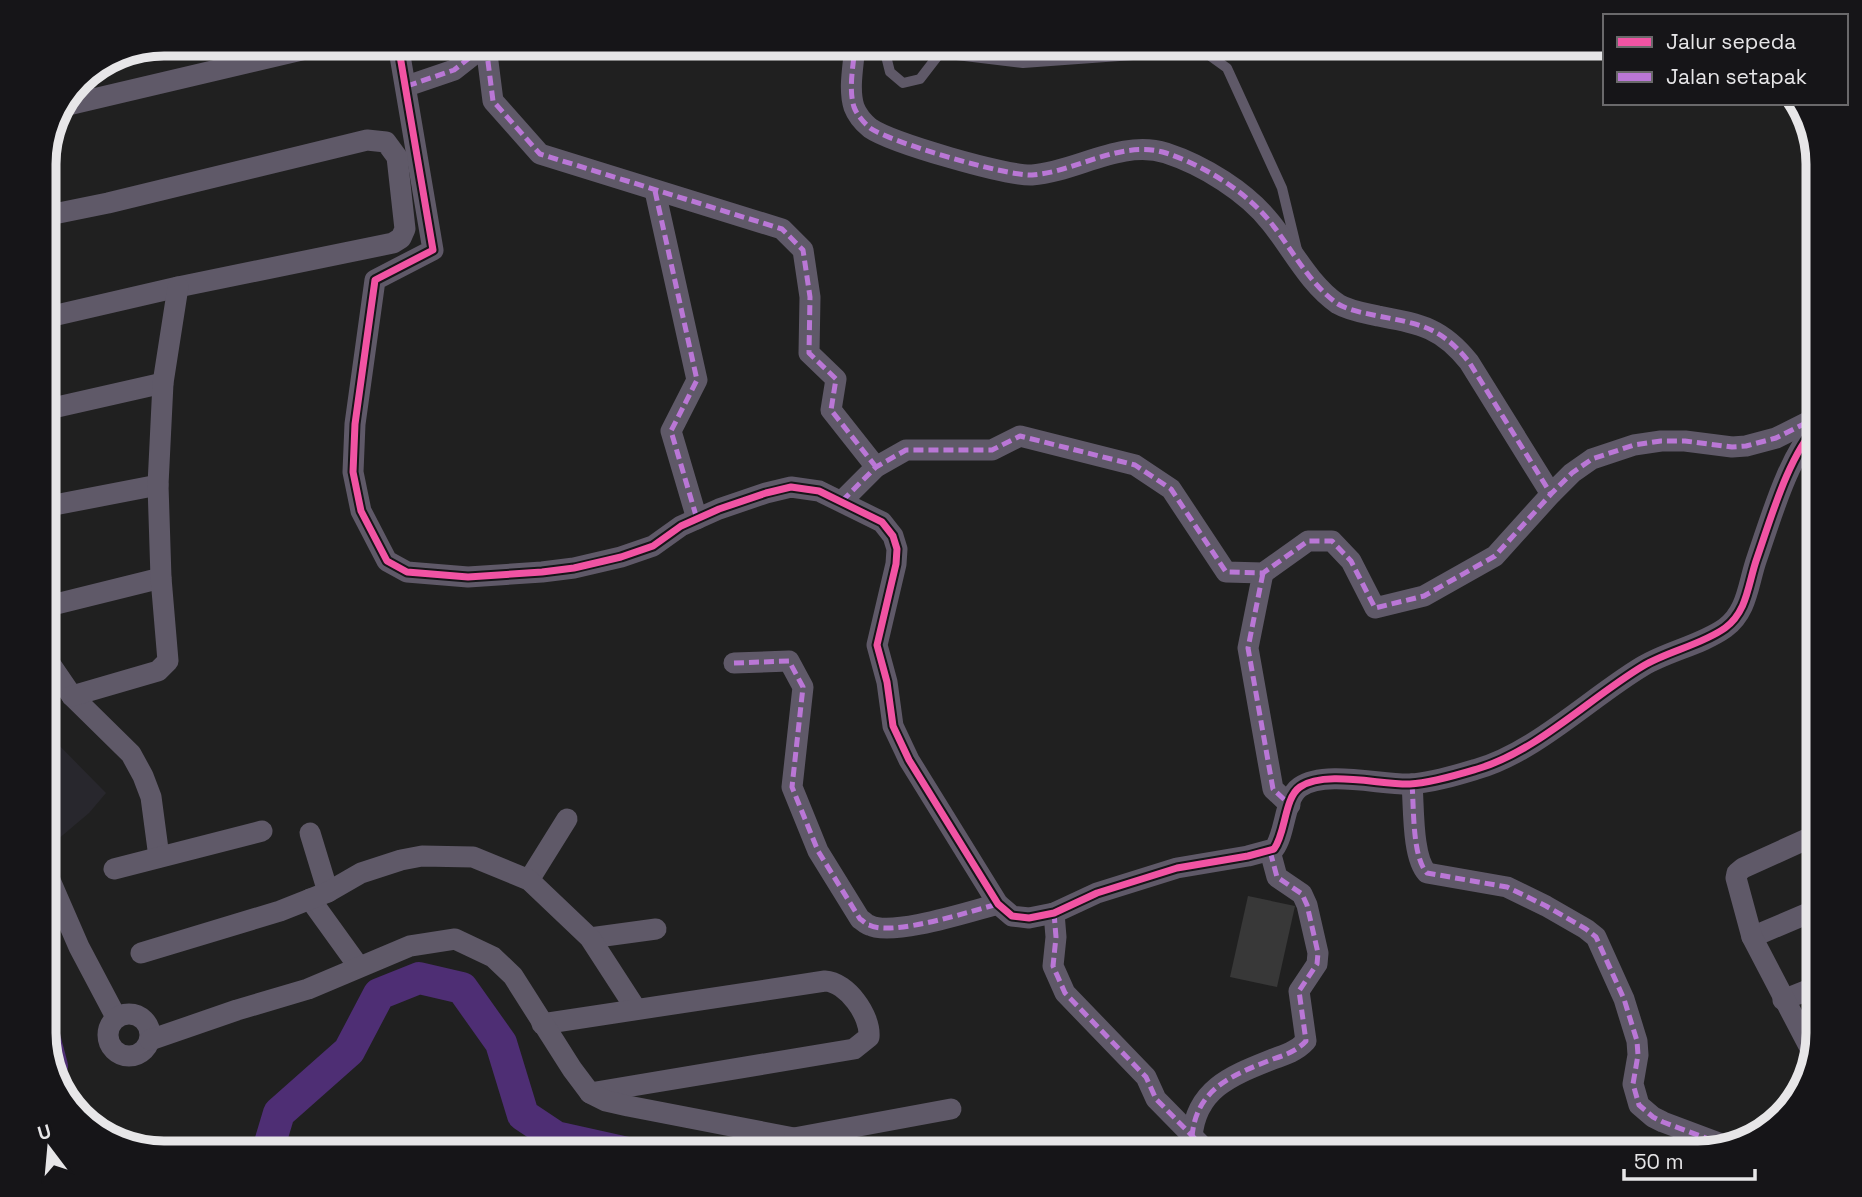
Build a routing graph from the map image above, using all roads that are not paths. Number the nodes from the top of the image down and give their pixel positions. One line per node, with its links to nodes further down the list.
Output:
1 (276, 56): 12 (street)
2 (401, 56): 11 (street)
3 (472, 56): 11 (street)
4 (487, 56): 13 (street)
5 (854, 56): 15 (street)
6 (886, 56): 7 (lane)
7 (938, 56)
8 (965, 56): 9 (lane)
9 (1119, 56)
10 (1210, 56): 15 (lane)
11 (407, 86): 27 (street)
12 (75, 103)
13 (655, 191): 22 (street); 27 (street)
14 (56, 214): 16 (street)
15 (1300, 263): 24 (street)
16 (178, 287): 17 (street); 18 (street)
17 (56, 315)
18 (163, 383): 19 (street); 23 (street)
19 (56, 407)
20 (1806, 423): 24 (street)
21 (1806, 441): 34 (street)
22 (876, 467): 25 (street); 28 (street)
23 (158, 485): 26 (street); 29 (street)
24 (1551, 494): 28 (street)
25 (842, 501): 27 (street); 46 (street)
26 (56, 505)
27 (697, 519)
28 (1263, 573): 35 (street)
29 (161, 578): 30 (street); 33 (street)
30 (56, 604)
31 (734, 663): 46 (street)
32 (56, 673): 33 (street)
33 (72, 696): 41 (street)
34 (1412, 784): 35 (street); 65 (street)
35 (1290, 805): 40 (street)
36 (567, 819): 43 (street)
37 (262, 831): 41 (street)
38 (310, 834): 45 (street)
39 (1806, 839): 50 (street)
40 (1270, 851): 47 (street); 63 (street)
41 (159, 857): 42 (street)
42 (114, 869)
43 (528, 880): 45 (street); 51 (street)
44 (56, 894): 57 (street)
45 (319, 896): 52 (street); 53 (street)
46 (998, 904): 47 (street)
47 (1054, 913): 63 (street)
48 (1806, 914): 50 (street)
49 (656, 929): 51 (street)
50 (1752, 937): 55 (street)
51 (590, 938): 56 (street)
52 (141, 953)
53 (359, 967): 58 (street); 59 (street)
54 (1806, 991): 55 (street)
55 (1783, 1000): 60 (street)
56 (636, 1009): 58 (street); 61 (street)
57 (116, 1017): 59 (street); 59 (street)
58 (542, 1024): 61 (street)
59 (150, 1040)
60 (1805, 1040)
61 (590, 1093): 64 (street)
62 (951, 1109): 64 (street)
63 (1192, 1137): 67 (street)
64 (794, 1138): 66 (street)
65 (1711, 1140)
66 (797, 1141)
67 (1196, 1141)

